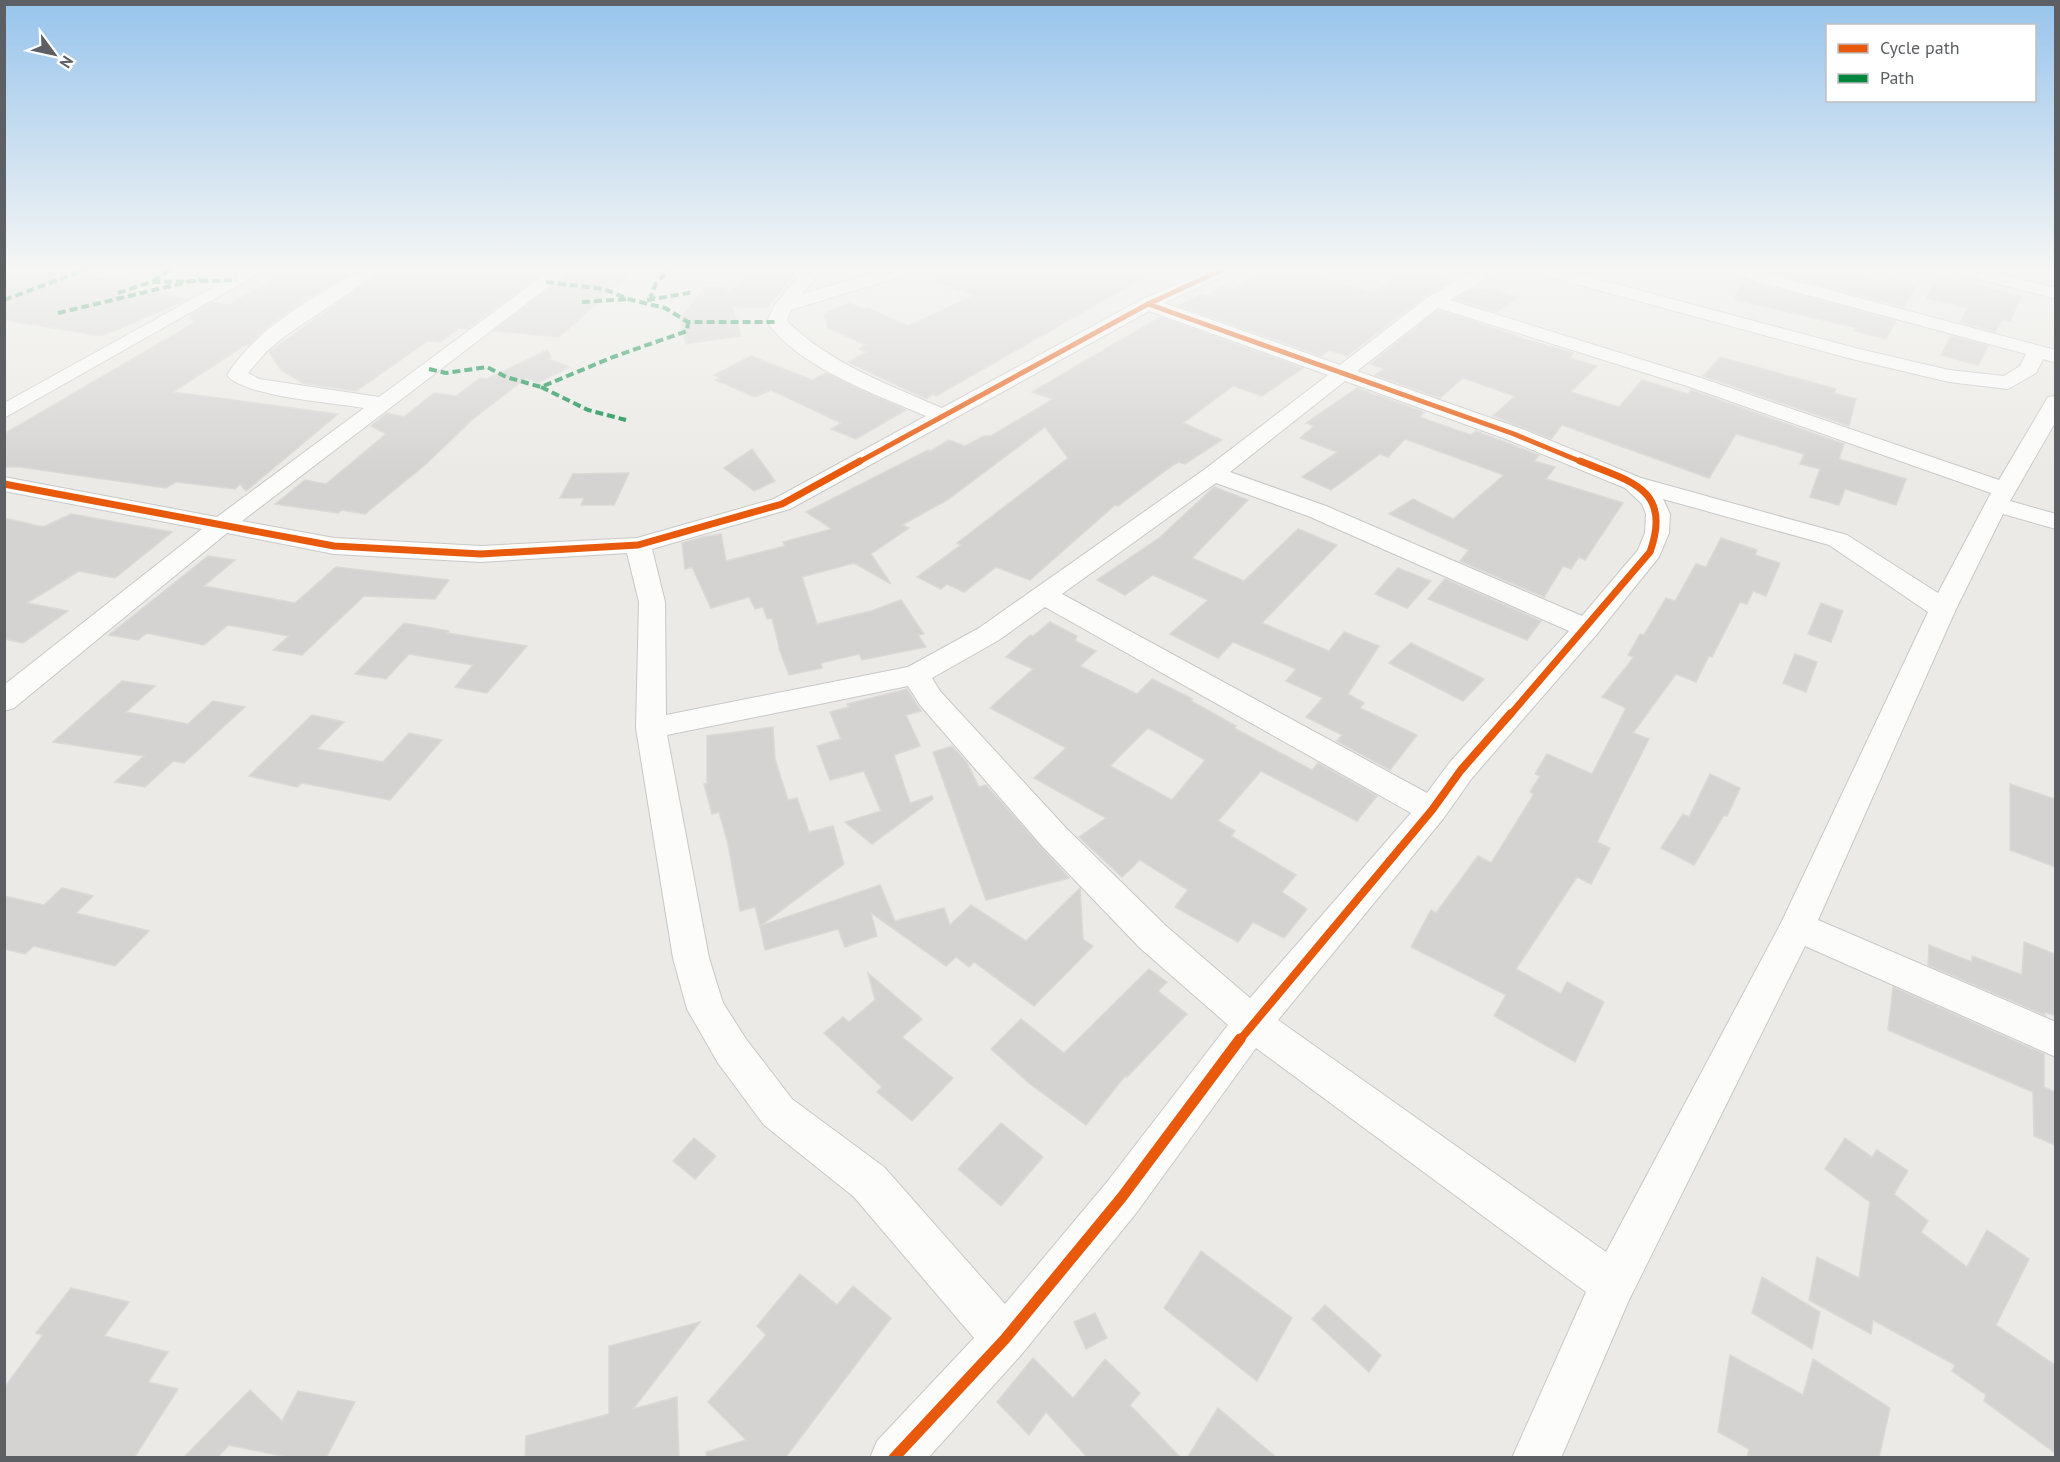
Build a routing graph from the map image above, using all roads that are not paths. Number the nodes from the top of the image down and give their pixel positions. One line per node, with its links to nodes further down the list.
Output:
1 (139, 336): 15 (street)
2 (274, 336): 14 (street)
3 (473, 336): 14 (street)
4 (791, 336): 16 (street)
5 (1089, 336): 16 (street)
6 (1238, 336): 12 (street)
7 (1391, 336): 12 (street)
8 (1548, 336): 20 (street)
9 (1789, 336): 11 (street)
10 (1993, 336): 11 (street)
11 (2046, 354)
12 (1344, 374): 17 (street); 18 (street)
13 (2055, 402): 20 (street)
14 (383, 404): 22 (street)
15 (4, 412)
16 (943, 416): 23 (street)
17 (1213, 474): 24 (street); 26 (street)
18 (1633, 483): 25 (street); 26 (street)
19 (4, 484): 22 (street)
20 (2001, 497): 21 (street); 25 (street)
21 (2055, 522)
22 (223, 524): 23 (street); 29 (street)
23 (639, 545): 31 (street)
24 (1043, 595): 28 (street); 32 (street)
25 (1943, 609): 33 (street)
26 (1587, 628): 32 (street)
27 (4, 672): 29 (street)
28 (916, 675): 31 (street); 34 (street)
29 (36, 676): 30 (street)
30 (4, 701)
31 (651, 728): 37 (street)
32 (1432, 810): 34 (street)
33 (1797, 927): 35 (street); 36 (street)
34 (1252, 1023): 36 (street); 37 (street)
35 (2055, 1040)
36 (1613, 1284): 39 (street)
37 (1005, 1339): 38 (street)
38 (894, 1458)
39 (1536, 1458)

